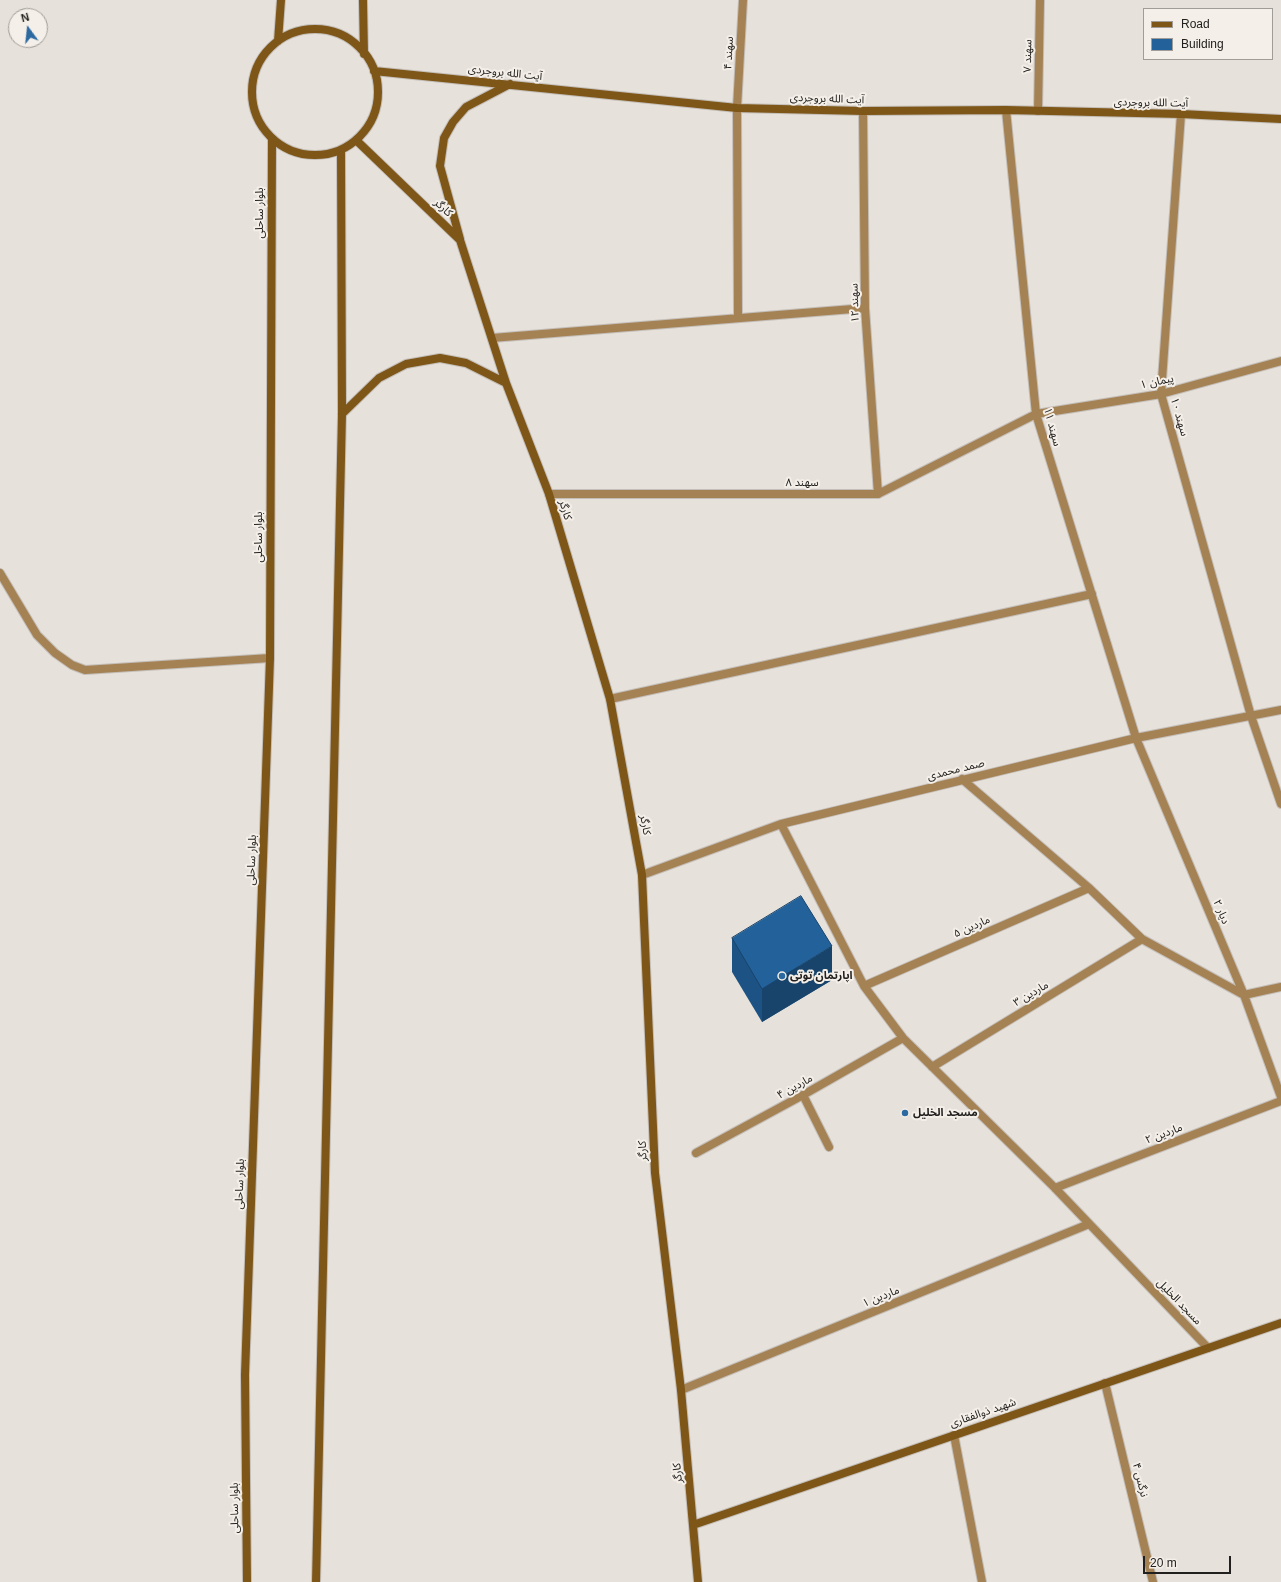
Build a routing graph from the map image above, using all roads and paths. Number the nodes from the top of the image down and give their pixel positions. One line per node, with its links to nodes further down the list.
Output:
1 (281, 0): 5 (main road)
2 (363, 0): 6 (main road)
3 (743, 0): 9 (street, سهند ۴)
4 (1040, 0): 12 (street, سهند ۷)
5 (278, 41): 6 (main road); 15 (main road)
6 (364, 54): 7 (main road)
7 (374, 71): 8 (main road, آیت الله بروجردی); 16 (main road)
8 (511, 84): 9 (main road, آیت الله بروجردی); 18 (main road)
9 (737, 108): 11 (main road, آیت الله بروجردی); 20 (street, سهند ۴)
10 (1006, 110): 11 (main road, آیت الله بروجردی); 12 (main road, آیت الله بروجردی); 26 (street, سهند ۱۱)
11 (863, 111): 19 (street, سهند ۱۲)
12 (1038, 111): 13 (main road, آیت الله بروجردی)
13 (1181, 114): 14 (main road, آیت الله بروجردی); 24 (street, سهند ۱۰)
14 (1281, 120)
15 (272, 139): 17 (main road); 31 (main road, بلوار ساحلی)
16 (356, 140): 17 (main road); 18 (main road, کارگر)
17 (341, 150): 25 (main road)
18 (460, 240): 21 (main road, کارگر)
19 (865, 308): 20 (street); 28 (street, سهند ۱۲)
20 (738, 318): 21 (street)
21 (492, 338): 23 (main road, کارگر)
22 (1281, 361): 24 (street, پیمان ۱)
23 (506, 383): 25 (main road); 27 (main road, کارگر)
24 (1161, 394): 26 (street, پیمان ۱); 34 (street, سهند ۱۰)
25 (342, 414): 61 (main road)
26 (1036, 414): 28 (street, سهند ۸); 30 (street, سهند ۱۱)
27 (549, 494): 28 (street, سهند ۸); 32 (main road, کارگر)
28 (878, 494)
29 (0, 573): 31 (street)
30 (1092, 594): 32 (street); 35 (street, سهند ۱۱)
31 (270, 658): 60 (main road, بلوار ساحلی)
32 (610, 699): 39 (main road, کارگر)
33 (1281, 710): 34 (street, صمد محمدی)
34 (1251, 716): 35 (street, صمد محمدی); 37 (street, سهند ۱۰)
35 (1136, 738): 36 (street, صمد محمدی); 44 (street, دیار ۲)
36 (962, 779): 38 (street, صمد محمدی); 40 (street)
37 (1281, 804)
38 (781, 824): 39 (street, صمد محمدی); 42 (street, مسجد الخلیل)
39 (642, 875): 57 (main road, کارگر)
40 (1089, 888): 41 (street); 42 (street, ماردین ۵)
41 (1142, 939): 44 (street); 46 (street, ماردین ۳)
42 (864, 986): 45 (street, مسجد الخلیل)
43 (1281, 987): 44 (street)
44 (1244, 995): 48 (street, دیار ۲)
45 (903, 1038): 46 (street, مسجد الخلیل); 47 (street, ماردین ۴)
46 (932, 1067): 52 (street, مسجد الخلیل)
47 (803, 1095): 50 (street); 51 (street, ماردین ۴)
48 (1281, 1097)
49 (1281, 1101): 52 (street, ماردین ۲)
50 (829, 1147)
51 (696, 1153)
52 (1055, 1188): 53 (street, مسجد الخلیل)
53 (1089, 1224): 55 (street, مسجد الخلیل); 57 (street, ماردین ۱)
54 (1281, 1323): 55 (main road, شهید ذوالفقاری)
55 (1208, 1348): 56 (main road, شهید ذوالفقاری)
56 (1105, 1383): 58 (main road, شهید ذوالفقاری); 64 (street, نرگس ۴)
57 (681, 1390): 59 (main road, کارگر)
58 (954, 1435): 59 (main road, شهید ذوالفقاری); 63 (street)
59 (693, 1525): 62 (main road, کارگر)
60 (247, 1582)
61 (316, 1582)
62 (698, 1582)
63 (982, 1582)
64 (1153, 1582)

